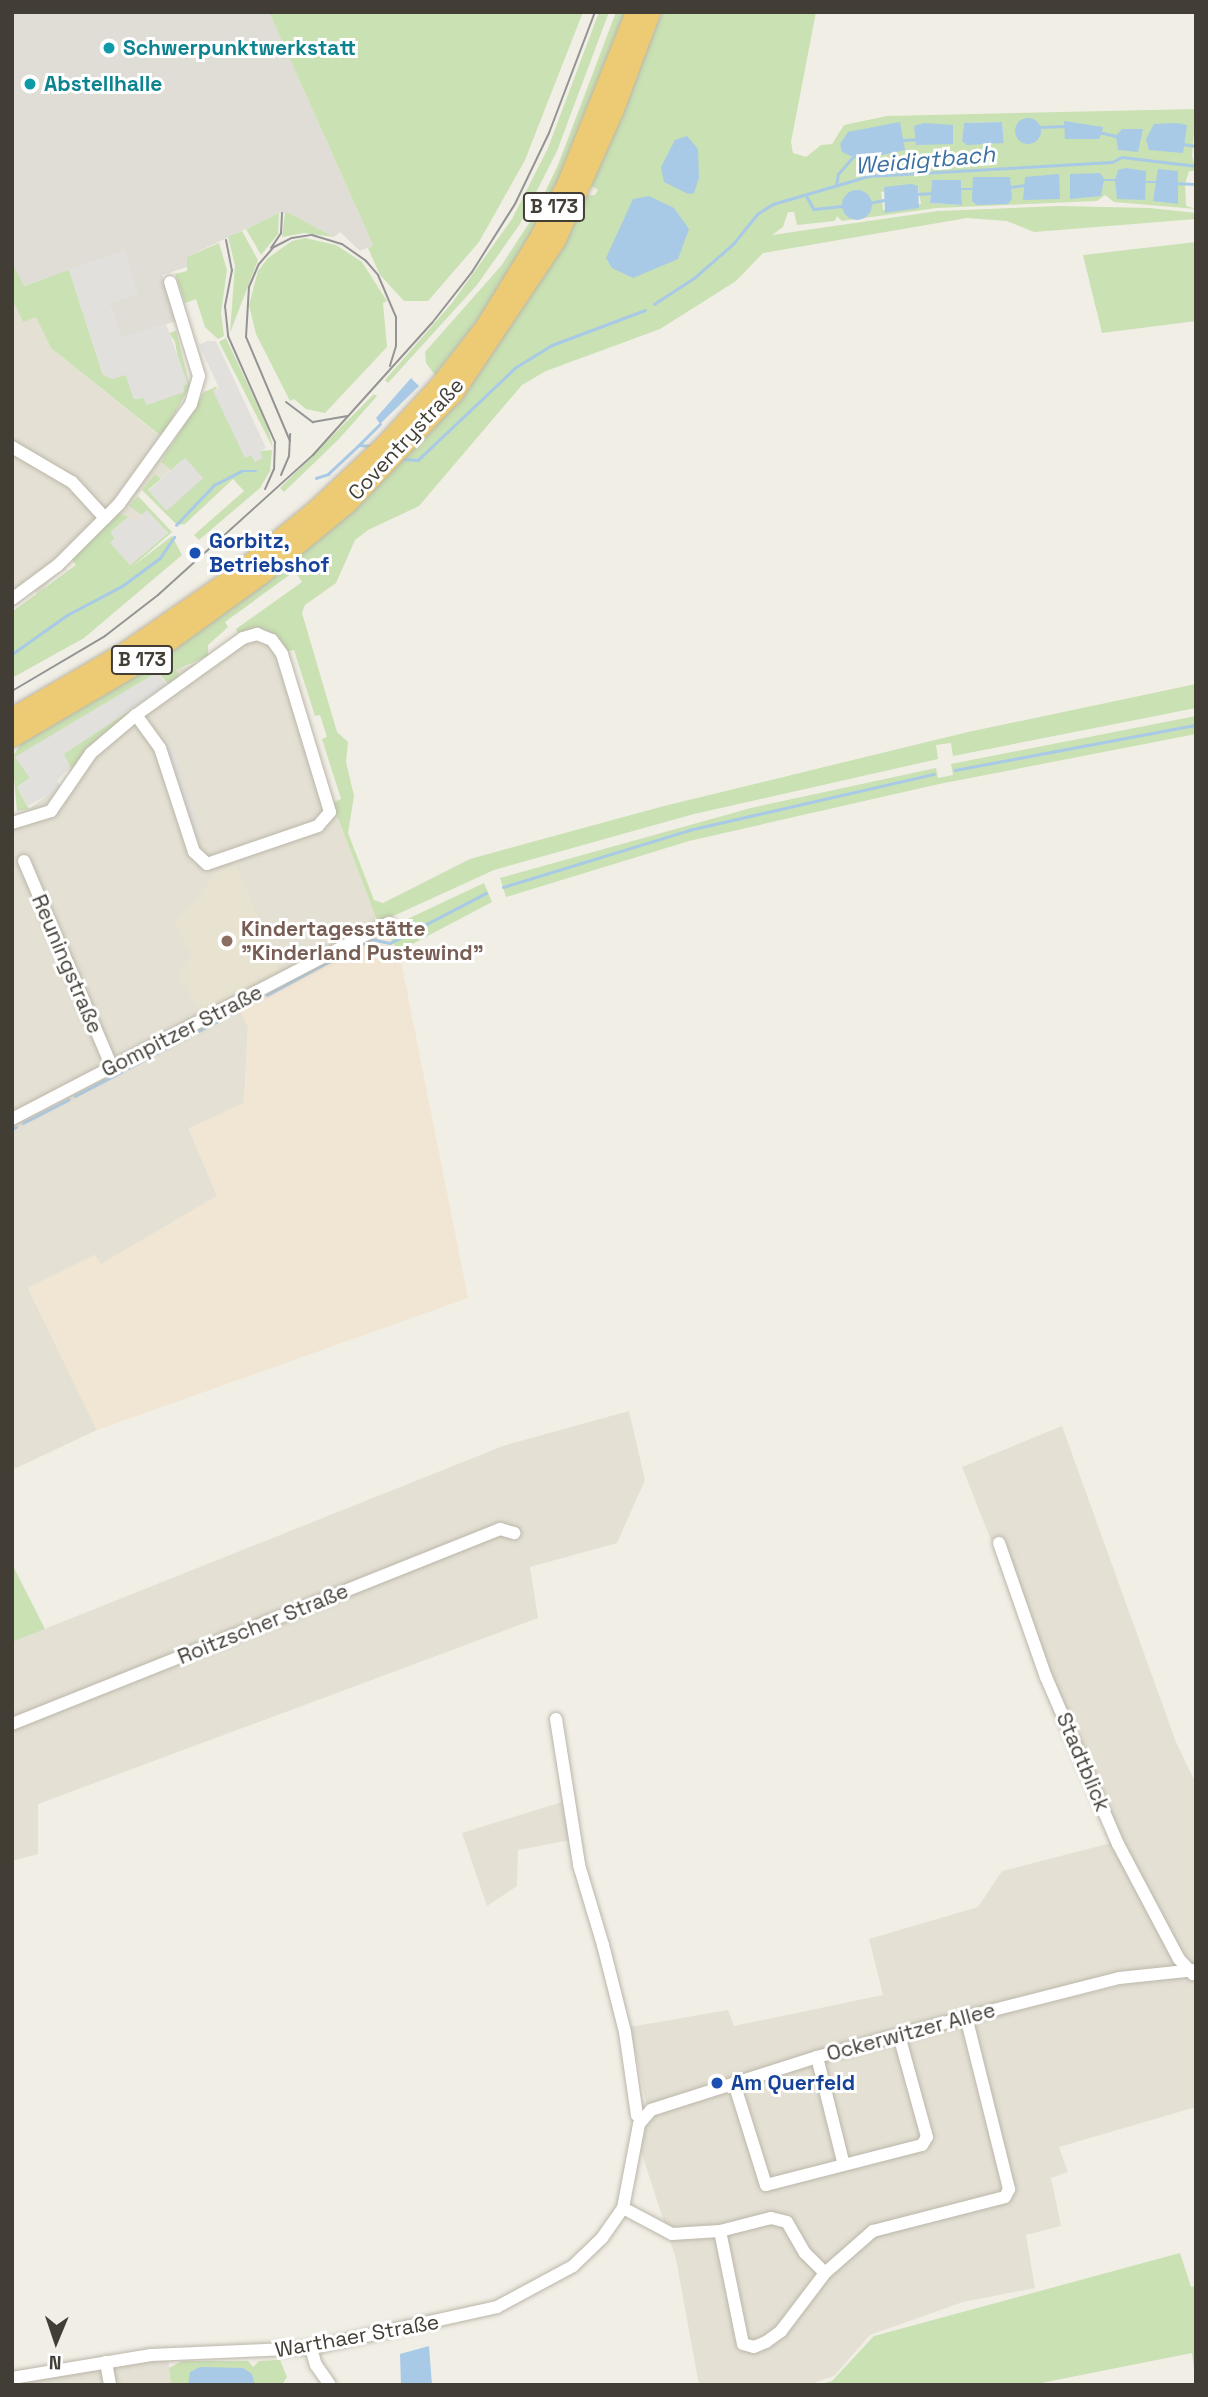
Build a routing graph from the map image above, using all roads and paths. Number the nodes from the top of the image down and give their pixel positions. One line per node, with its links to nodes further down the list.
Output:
1 (635, 12): 8 (highway, Coventrystraße / B 173)
2 (650, 12): 9 (highway, Coventrystraße / B 173)
3 (170, 282): 5 (street)
4 (12, 447): 5 (street)
5 (105, 518): 6 (street)
6 (12, 598)
7 (136, 715): 7 (street); 10 (street)
8 (12, 717)
9 (12, 737)
10 (12, 823)
11 (24, 861): 13 (street, Reuningstraße)
12 (389, 923): 13 (street, Gompitzer Straße)
13 (112, 1067): 14 (street, Gompitzer Straße)
14 (12, 1119)
15 (514, 1533): 18 (street, Roitzscher Straße)
16 (999, 1543): 19 (street, Stadtblick)
17 (556, 1719): 24 (street)
18 (12, 1724)
19 (1193, 1972): 20 (street, Ockerwitzer Allee)
20 (966, 2017): 21 (street, Ockerwitzer Allee); 28 (street)
21 (900, 2035): 22 (street, Ockerwitzer Allee); 25 (street)
22 (817, 2057): 23 (street, Ockerwitzer Allee); 25 (street)
23 (734, 2083): 24 (street, Ockerwitzer Allee); 25 (street)
24 (642, 2118): 26 (street)
25 (844, 2165)
26 (623, 2208): 27 (street); 29 (street, Warthaer Straße)
27 (720, 2231): 28 (street); 28 (street)
28 (825, 2273)
29 (311, 2348): 30 (street, Warthaer Straße); 34 (street)
30 (106, 2362): 32 (street, Warthaer Straße); 33 (street)
31 (12, 2378): 32 (street, Warthaer Straße)
32 (49, 2379)
33 (110, 2385)
34 (330, 2385)

